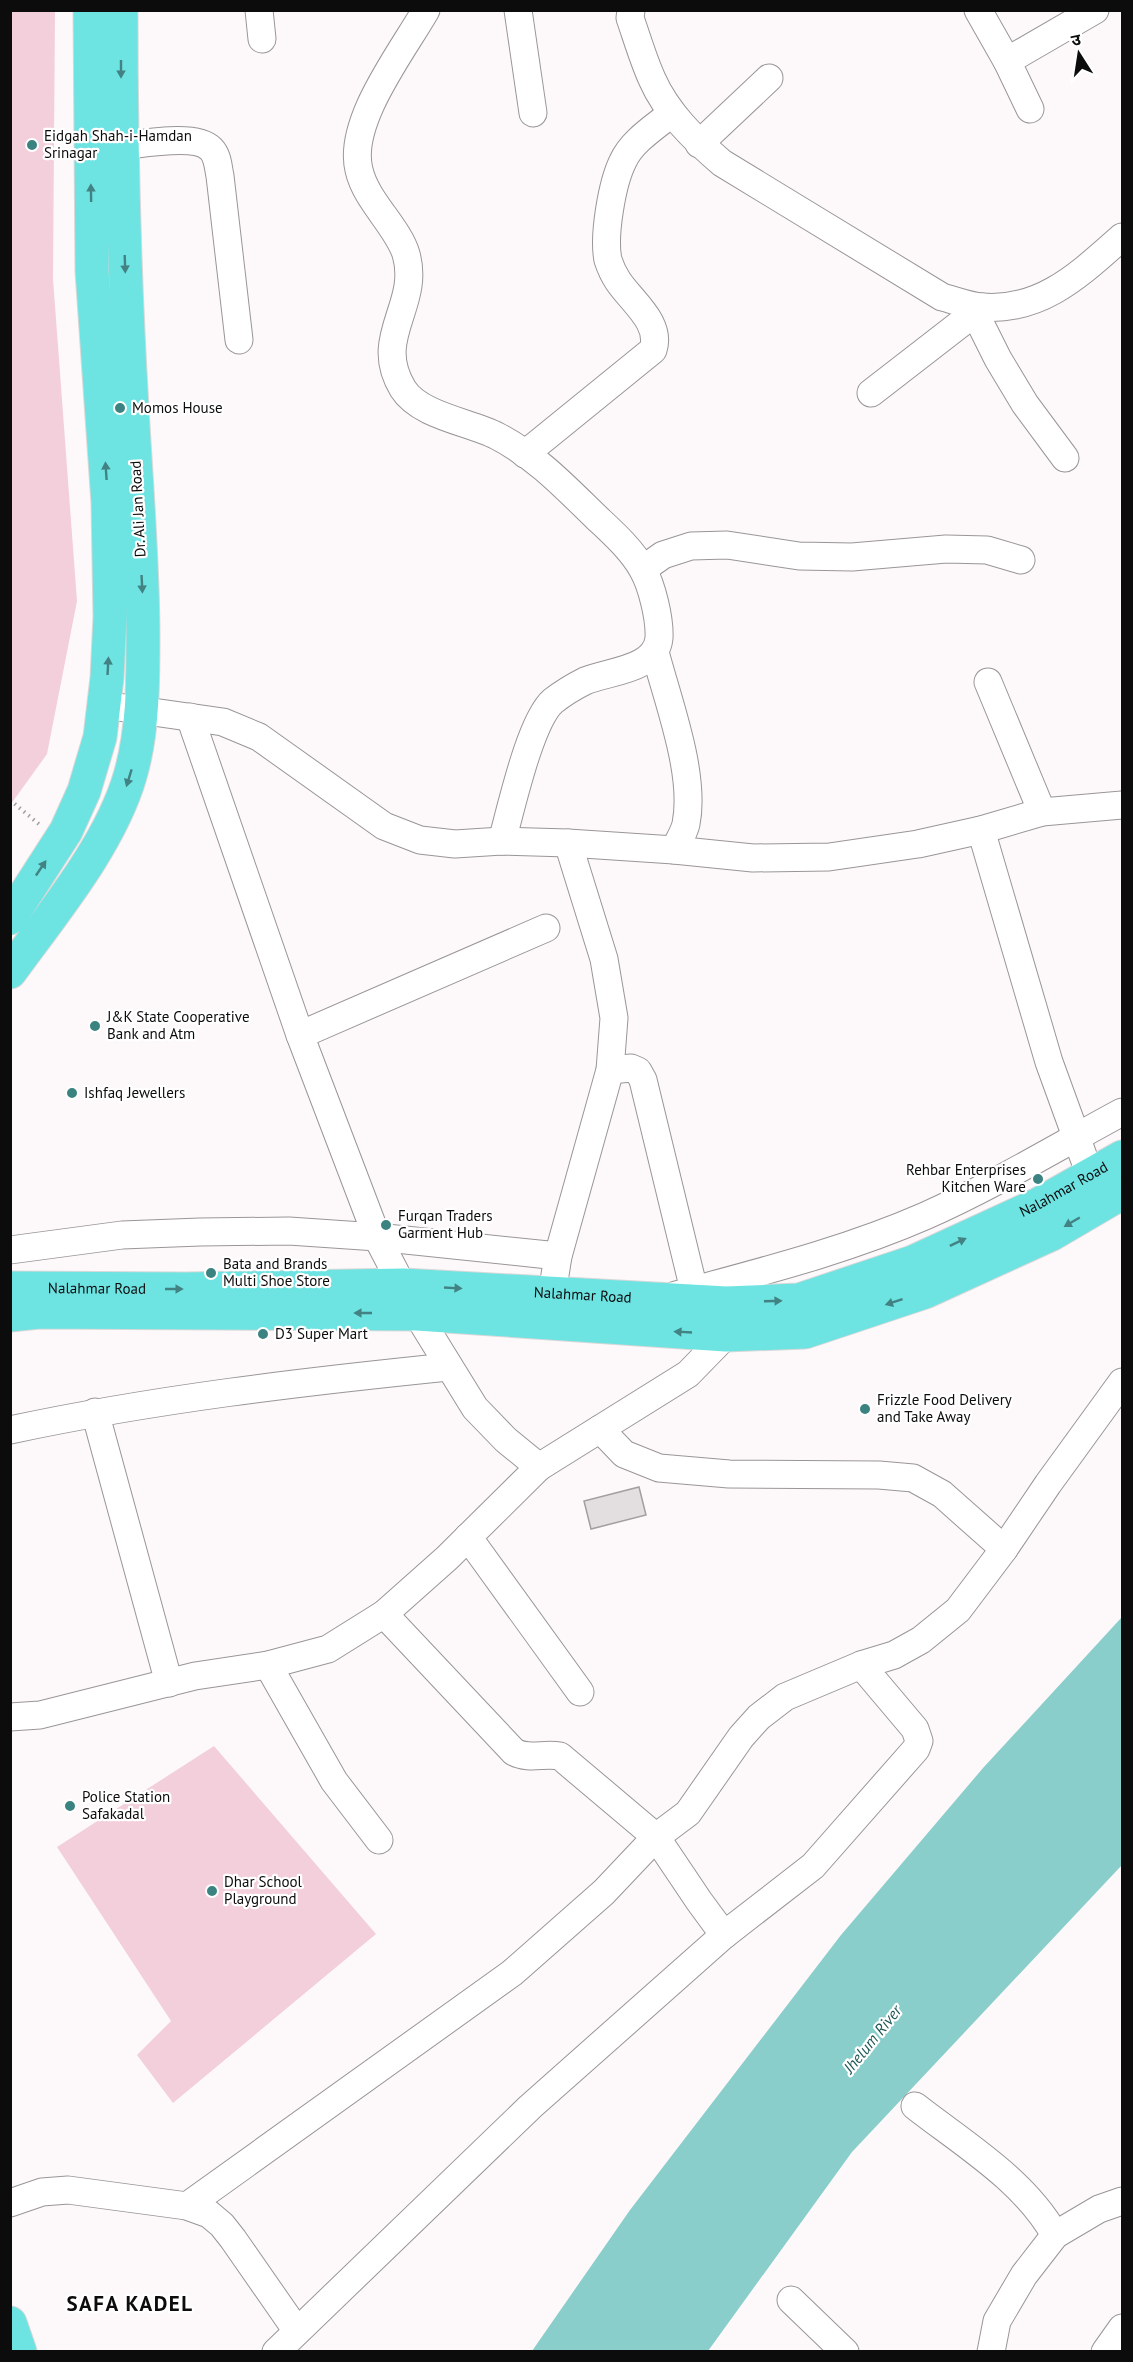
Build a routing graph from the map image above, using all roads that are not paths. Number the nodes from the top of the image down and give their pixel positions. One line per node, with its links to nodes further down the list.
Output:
1 (90, 10): 27 (main road, Dr. Ali Jan Road, one-way to 1)
2 (121, 10): 16 (main road, Dr. Ali Jan Road, one-way to 16)
3 (259, 10): 9 (street)
4 (426, 10): 21 (street)
5 (518, 10): 13 (street)
6 (631, 10): 14 (street)
7 (978, 10): 10 (street)
8 (1095, 10): 10 (street)
9 (262, 39)
10 (1007, 61): 12 (street)
11 (769, 78): 15 (street)
12 (1030, 109)
13 (533, 113)
14 (672, 113): 15 (street); 21 (street)
15 (699, 144): 18 (street)
16 (121, 146): 19 (street); 28 (main road, Dr. Ali Jan Road, one-way to 28)
17 (1122, 237): 18 (street)
18 (978, 310): 20 (street); 22 (street)
19 (239, 340)
20 (872, 393)
21 (525, 454): 24 (street)
22 (1065, 458)
23 (1021, 560): 24 (street)
24 (643, 569): 25 (street)
25 (655, 652): 33 (street); 35 (street)
26 (988, 682): 31 (street)
27 (104, 705): 28 (street); 36 (main road, Dr. Ali Jan Road, one-way to 27)
28 (142, 711): 29 (street); 38 (main road, Dr. Ali Jan Road, one-way to 38)
29 (190, 717): 33 (street); 39 (street)
30 (1122, 805): 31 (street)
31 (1042, 812): 32 (street)
32 (981, 830): 35 (street); 42 (street)
33 (502, 841): 34 (street)
34 (568, 843): 35 (street); 40 (street)
35 (674, 850)
36 (10, 918)
37 (546, 928): 39 (street)
38 (10, 972)
39 (300, 1035): 46 (street)
40 (610, 1070): 48 (street); 50 (street)
41 (1122, 1112): 42 (street)
42 (1076, 1137): 44 (street); 50 (street)
43 (1122, 1157): 44 (main road, Nalahmar Road)
44 (1091, 1175): 45 (street); 55 (main road, Nalahmar Road, one-way to 44)
45 (1111, 1200): 55 (main road, Nalahmar Road, one-way to 55)
46 (377, 1237): 47 (street); 48 (street); 52 (street)
47 (10, 1250)
48 (558, 1256): 51 (street)
49 (10, 1288): 52 (main road, Nalahmar Road, one-way to 52)
50 (694, 1290): 53 (street)
51 (552, 1293): 52 (main road, Nalahmar Road, one-way to 51); 53 (main road, Nalahmar Road)
52 (410, 1299): 54 (main road, Nalahmar Road, one-way to 54); 55 (main road, Nalahmar Road, one-way to 52); 56 (street)
53 (661, 1299): 55 (main road, Nalahmar Road)
54 (10, 1315)
55 (726, 1319): 59 (street)
56 (448, 1367): 58 (street); 61 (street)
57 (1122, 1382): 63 (street)
58 (95, 1412): 60 (street); 67 (street)
59 (600, 1429): 61 (street); 63 (street)
60 (10, 1430)
61 (539, 1467): 62 (street)
62 (468, 1537): 64 (street); 68 (street)
63 (1004, 1549): 66 (street)
64 (384, 1614): 65 (street); 70 (street)
65 (268, 1665): 67 (street); 71 (street)
66 (861, 1665): 70 (street); 72 (street)
67 (169, 1683): 69 (street)
68 (580, 1692)
69 (10, 1717)
70 (657, 1837): 72 (street); 76 (street)
71 (378, 1840)
72 (724, 1935): 81 (street)
73 (915, 2106): 77 (street)
74 (1122, 2201): 77 (street)
75 (10, 2203): 76 (street)
76 (187, 2206): 81 (street)
77 (1055, 2235): 85 (street)
78 (791, 2300): 84 (street)
79 (10, 2323): 82 (main road)
80 (1122, 2328): 86 (street)
81 (297, 2331): 83 (street)
82 (20, 2352)
83 (276, 2352)
84 (845, 2352)
85 (991, 2352)
86 (1105, 2352)

